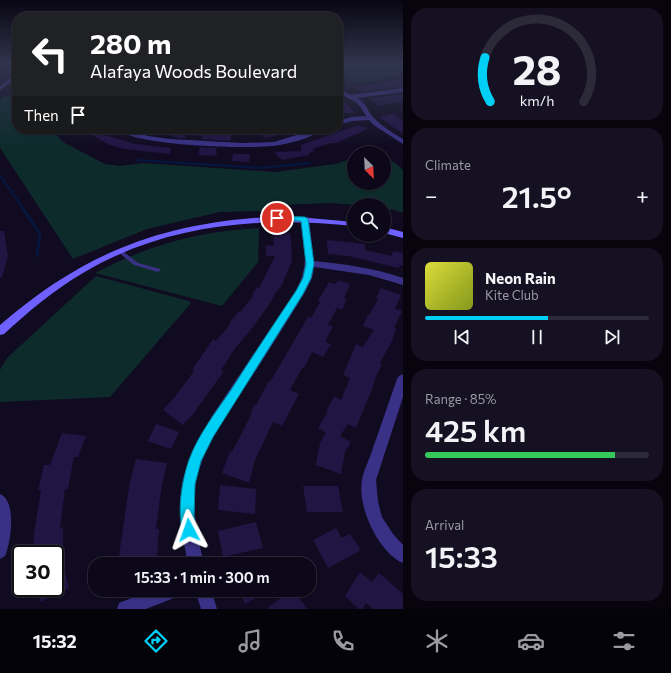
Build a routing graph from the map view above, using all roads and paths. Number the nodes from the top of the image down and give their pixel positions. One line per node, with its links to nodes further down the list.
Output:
1 (392, 91): 3 (street)
2 (343, 93): 3 (street)
3 (351, 97): 4 (street)
4 (370, 118): 5 (street); 8 (street)
5 (343, 122)
6 (130, 134): 7 (street)
7 (307, 134)
8 (403, 142)
9 (305, 219): 10 (street); 13 (street); 14 (street)
10 (347, 223)
11 (391, 232): 12 (street)
12 (403, 235)
13 (120, 251): 15 (lane); 17 (street)
14 (310, 264): 16 (street); 22 (street)
15 (158, 270)
16 (403, 282)
17 (0, 330)
18 (403, 379): 21 (street)
19 (0, 501): 20 (street)
20 (0, 551)
21 (403, 555)
22 (194, 557)
23 (155, 597): 25 (street)
24 (205, 597): 26 (street)
25 (125, 609)
26 (209, 609)

